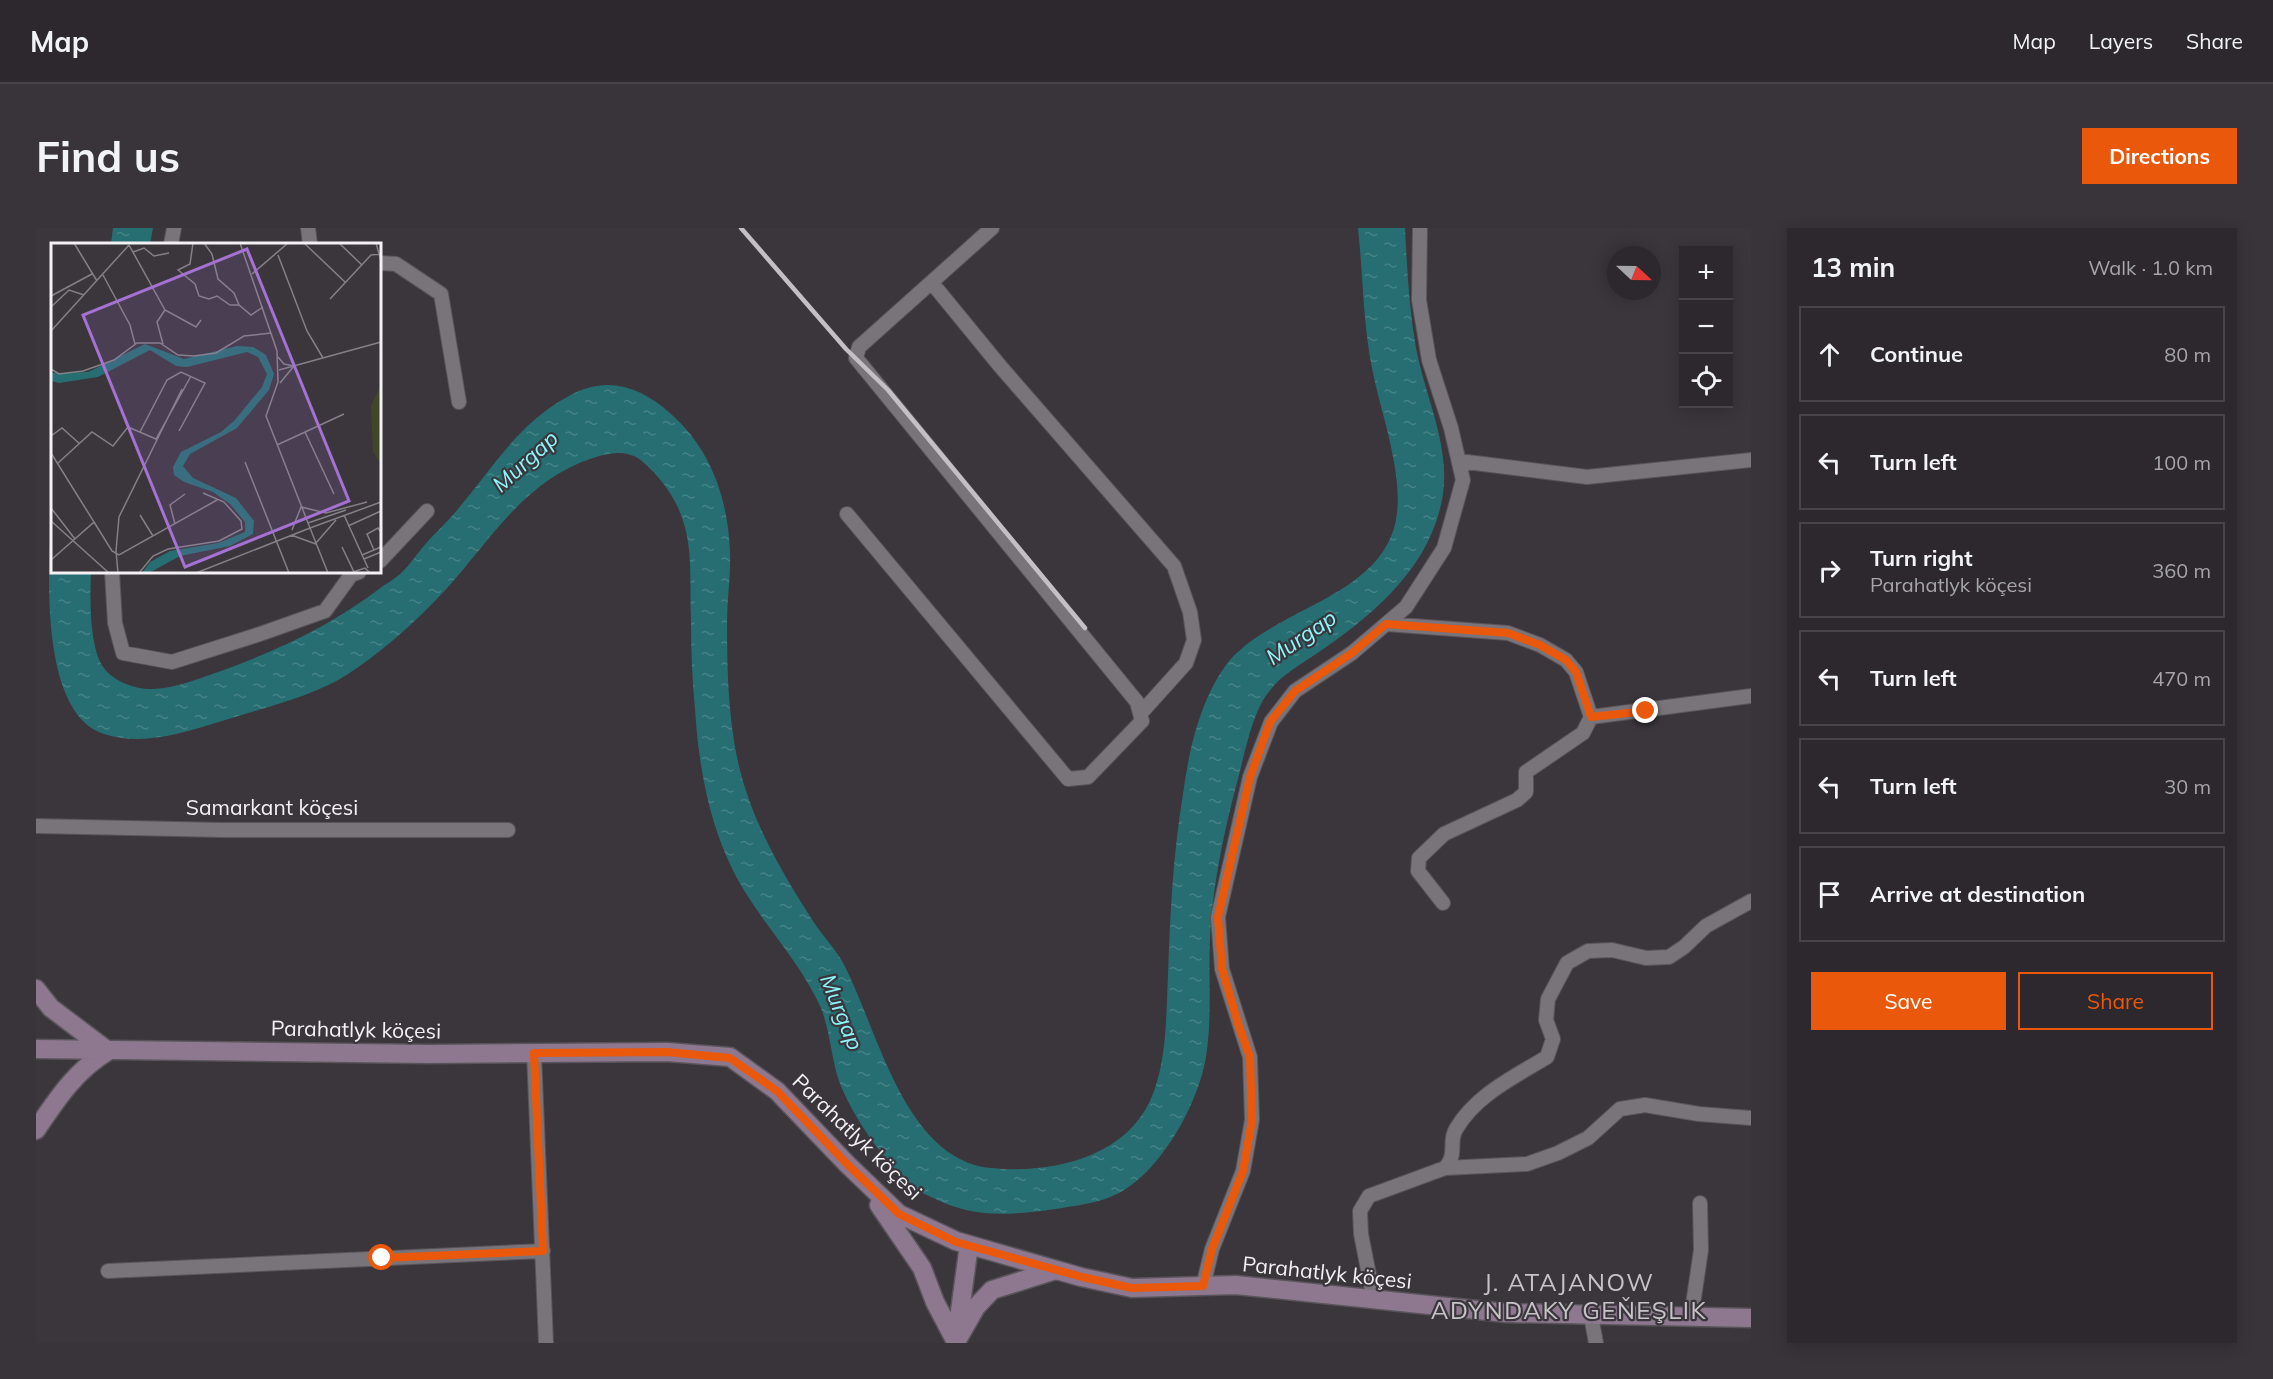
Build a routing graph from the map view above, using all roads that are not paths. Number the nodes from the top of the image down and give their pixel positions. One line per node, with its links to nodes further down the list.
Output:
1 (174, 228): 5 (street)
2 (308, 228): 6 (street)
3 (992, 228): 8 (street)
4 (1420, 228): 11 (street)
5 (171, 243)
6 (310, 243)
7 (381, 263): 9 (street)
8 (932, 283): 19 (street); 19 (street)
9 (459, 402)
10 (1751, 460): 11 (street)
11 (1459, 461): 17 (street)
12 (427, 511): 14 (street)
13 (847, 514): 19 (street)
14 (381, 560)
15 (112, 573): 16 (street)
16 (354, 573)
17 (1386, 624): 20 (street); 38 (street)
18 (1751, 696): 20 (street)
19 (1141, 713)
20 (1591, 717): 24 (street)
21 (36, 826): 22 (street, Samarkant köçesi)
22 (508, 830)
23 (1751, 901): 31 (street)
24 (1443, 903)
25 (36, 989): 27 (main road)
26 (36, 1049): 27 (main road, Parahatlyk köçesi)
27 (108, 1051): 28 (main road, Parahatlyk köçesi); 30 (main road)
28 (534, 1053): 32 (main road, Parahatlyk köçesi); 35 (street)
29 (1751, 1118): 31 (street)
30 (36, 1130)
31 (1445, 1168): 39 (street)
32 (854, 1170): 34 (main road, Parahatlyk köçesi); 43 (main road)
33 (1700, 1203): 41 (street)
34 (969, 1245): 36 (main road, Parahatlyk köçesi); 43 (main road)
35 (543, 1251): 37 (street); 44 (street)
36 (1057, 1270): 38 (main road, Parahatlyk köçesi); 43 (main road)
37 (108, 1271)
38 (1203, 1286): 39 (main road, Parahatlyk köçesi)
39 (1374, 1300): 40 (main road, Parahatlyk köçesi)
40 (1591, 1316): 41 (main road, Parahatlyk köçesi); 45 (street)
41 (1691, 1318): 42 (main road, Parahatlyk köçesi)
42 (1751, 1318)
43 (956, 1342)
44 (546, 1343)
45 (1596, 1343)

